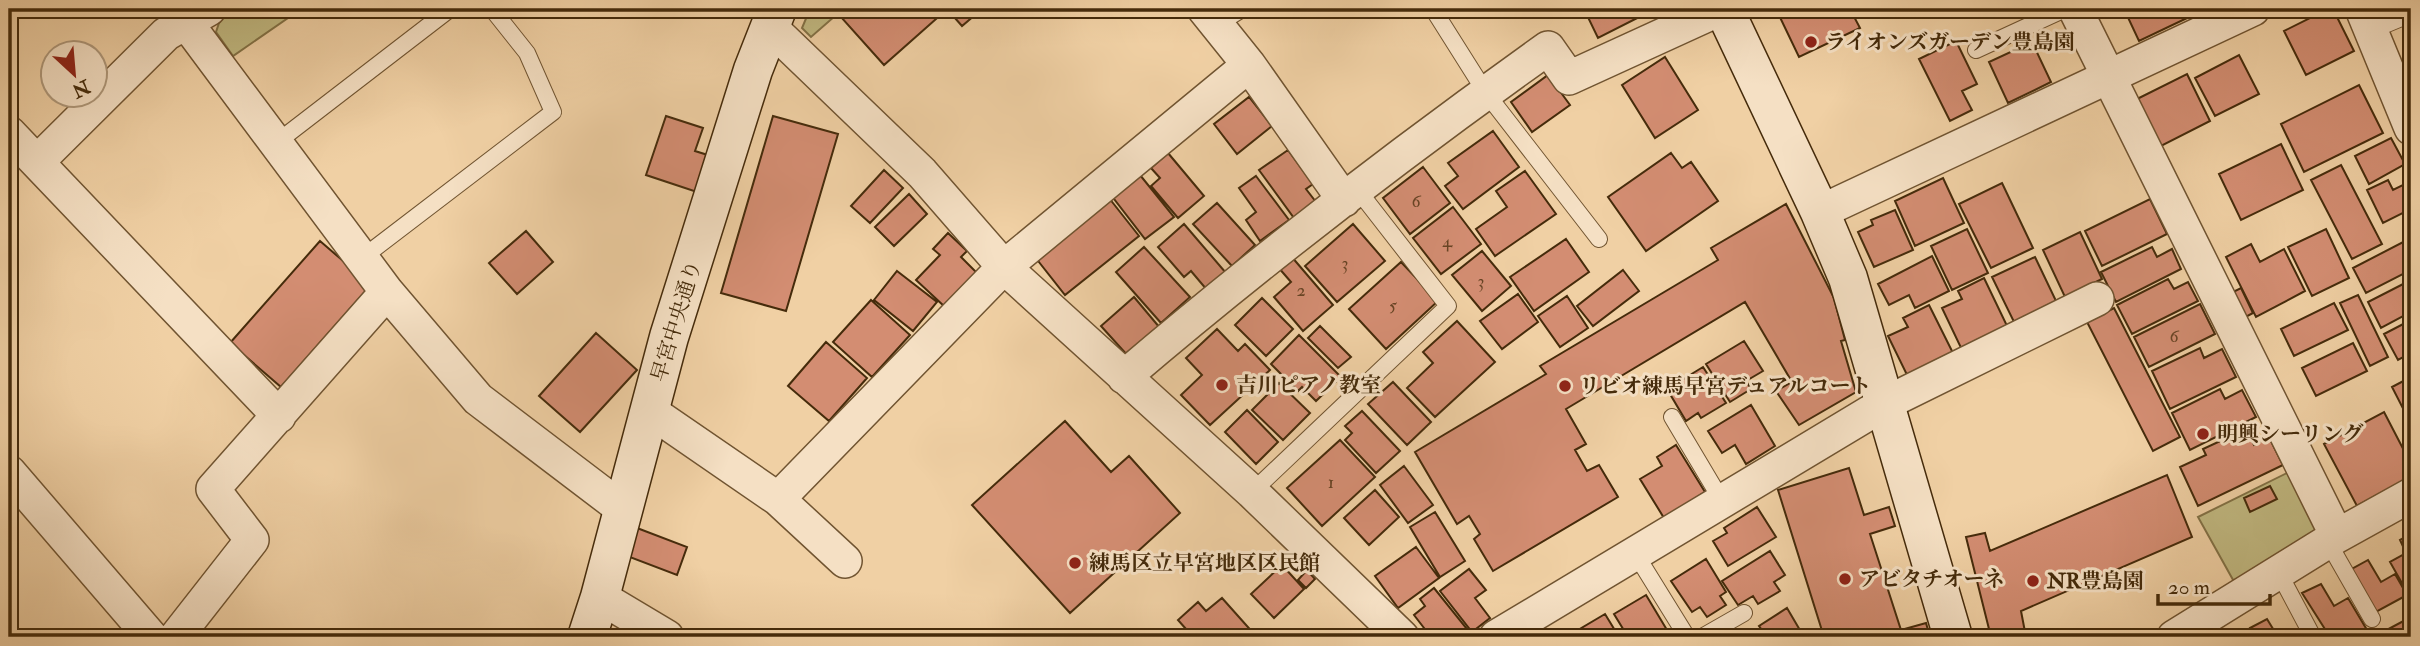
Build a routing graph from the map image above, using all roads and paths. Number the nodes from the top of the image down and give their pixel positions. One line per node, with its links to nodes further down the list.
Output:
1 (450, 9): 19 (lane)
2 (492, 9): 24 (lane)
3 (1433, 9): 16 (lane)
4 (1722, 9): 16 (street); 22 (street)
5 (2065, 9): 13 (lane)
6 (2075, 9): 15 (street)
7 (2253, 9): 15 (street)
8 (190, 13): 19 (street); 20 (street)
9 (1221, 14): 14 (street)
10 (2411, 14): 12 (lane)
11 (773, 18): 25 (street); 30 (street, 早宮中央通り)
12 (2366, 20): 17 (street)
13 (1976, 50)
14 (1249, 65): 21 (street); 25 (street)
15 (2108, 76): 22 (street); 39 (street)
16 (1486, 93): 21 (street); 23 (lane)
17 (2411, 128)
18 (9, 133): 20 (street)
19 (276, 143): 24 (street)
20 (37, 162): 31 (street)
21 (1350, 195): 28 (street); 34 (lane)
22 (1820, 212): 29 (street)
23 (1599, 239)
24 (362, 258): 26 (street)
25 (1004, 267): 28 (street); 36 (street)
26 (387, 292): 31 (street); 38 (street)
27 (2097, 299): 29 (street)
28 (1124, 377): 34 (street)
29 (1884, 404): 37 (street); 54 (street)
30 (650, 411): 36 (street); 38 (street, 早宮中央通り)
31 (279, 416): 47 (street)
32 (1672, 417): 37 (lane)
33 (9, 472): 46 (street)
34 (1252, 492): 50 (street)
35 (2411, 495): 39 (street)
36 (778, 499): 41 (street)
37 (1722, 501): 40 (street)
38 (624, 510): 43 (street, 早宮中央通り)
39 (2332, 539): 42 (street); 45 (lane)
40 (1635, 553): 51 (street); 52 (lane)
41 (845, 561)
42 (2279, 573): 55 (street); 56 (lane)
43 (600, 597): 48 (street, 早宮中央通り); 49 (street)
44 (1744, 613): 53 (lane)
45 (2372, 619)
46 (150, 637)
47 (176, 637)
48 (587, 637)
49 (667, 637)
50 (1402, 637)
51 (1496, 637)
52 (1688, 637)
53 (1702, 637)
54 (1953, 637)
55 (2174, 637)
56 (2313, 637)

